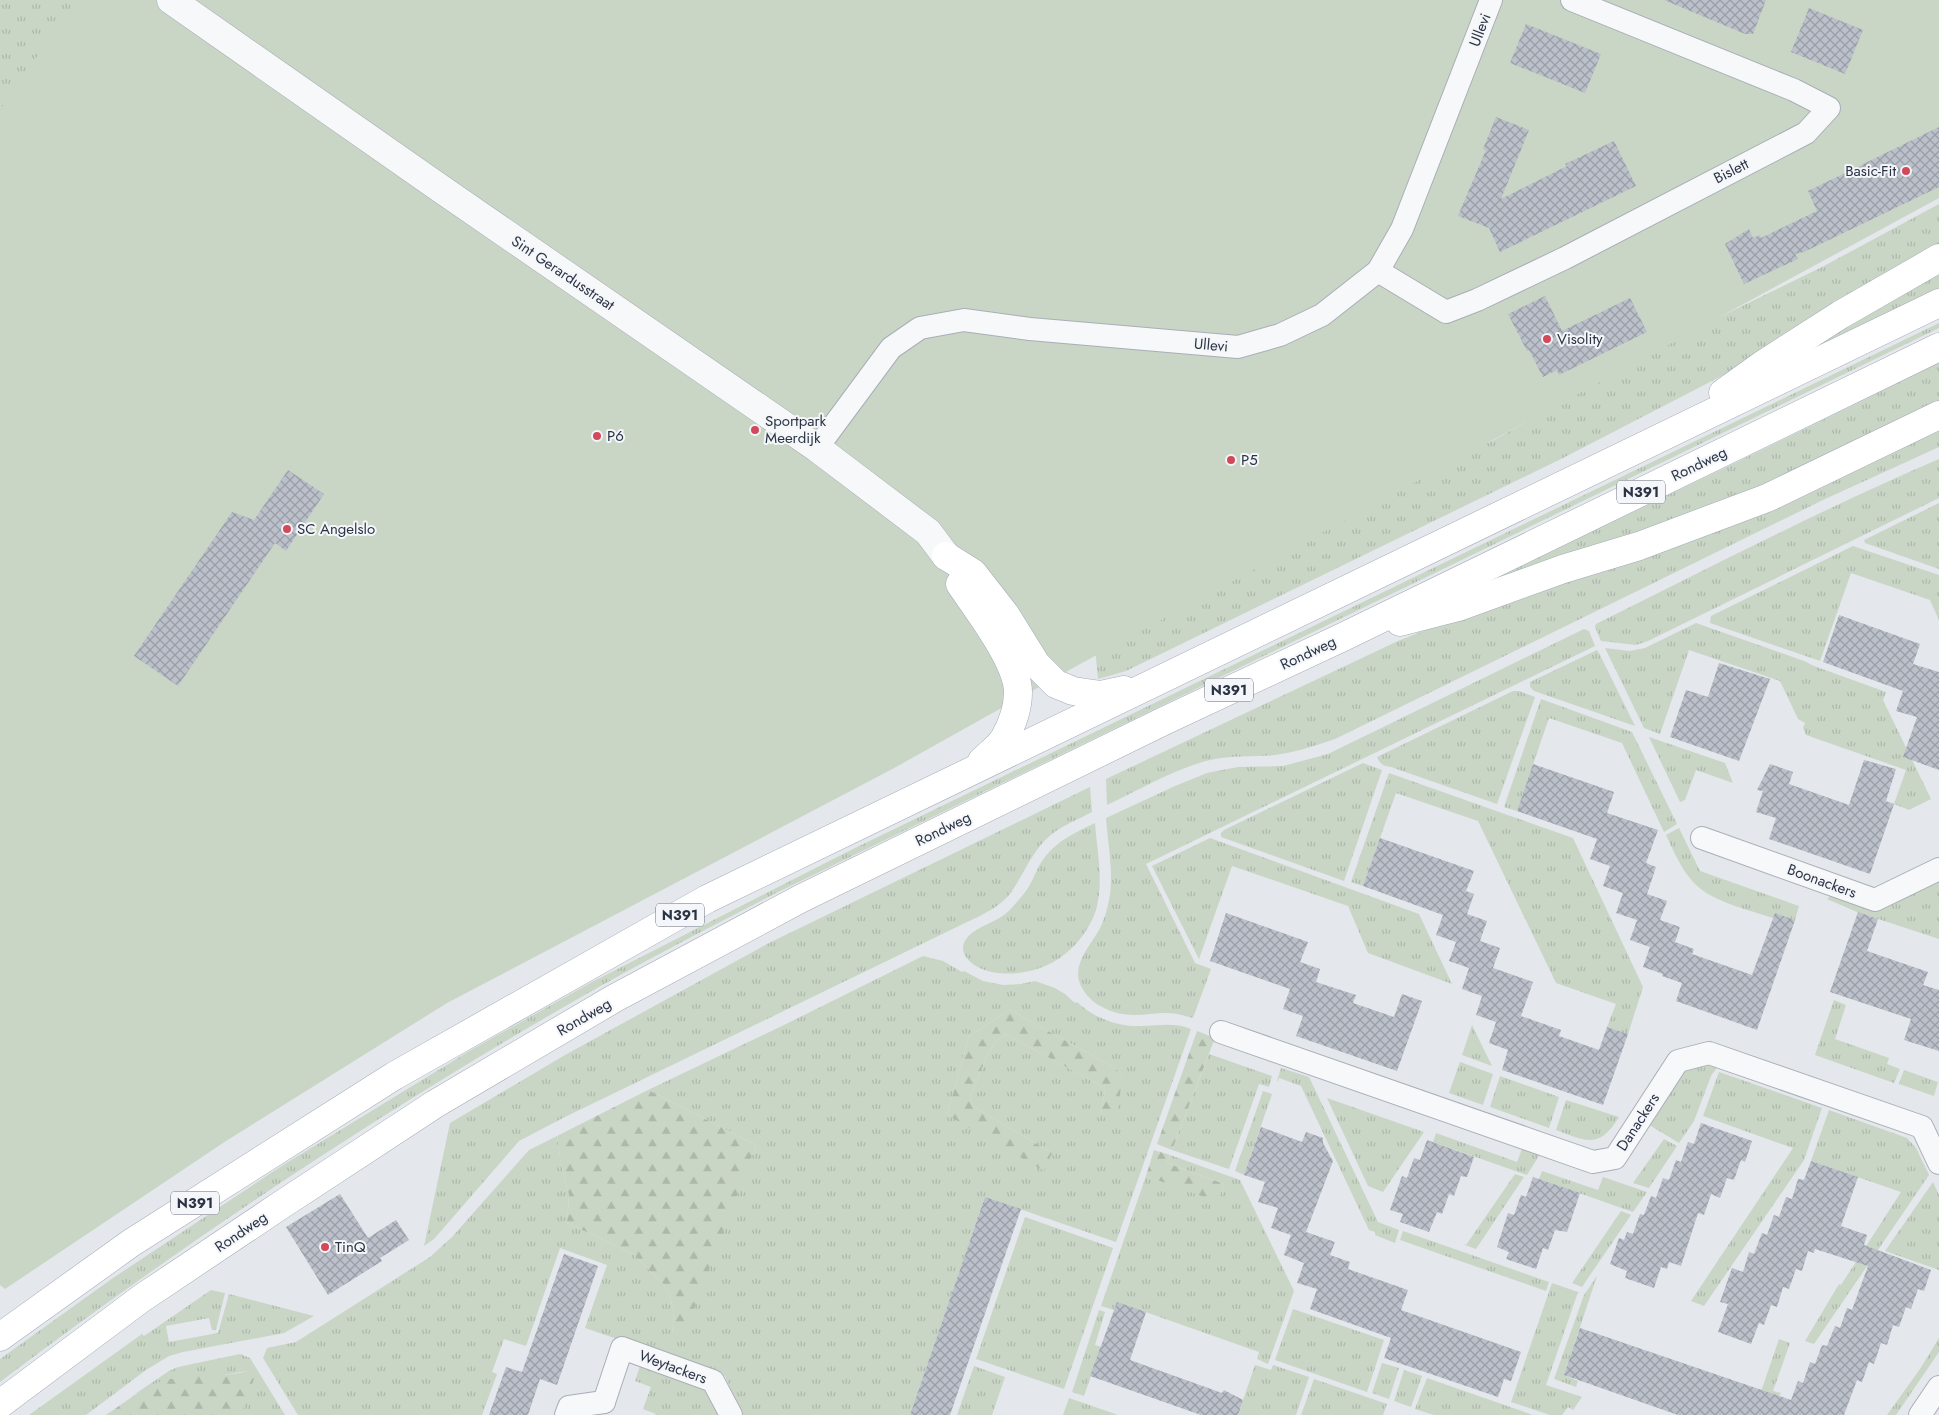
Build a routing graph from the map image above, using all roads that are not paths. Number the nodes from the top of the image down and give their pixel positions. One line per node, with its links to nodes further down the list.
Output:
1 (171, 0): 10 (street, Sint Gerardusstraat)
2 (1491, 0): 5 (street, Ullevi)
3 (1572, 0): 5 (street, Bislett)
4 (1939, 258): 9 (main road, N391)
5 (1378, 270): 10 (street, Ullevi)
6 (1939, 303): 9 (main road, N391)
7 (1939, 347): 12 (main road, Rondweg / N391)
8 (1939, 415): 12 (main road, N391)
9 (1665, 435): 13 (main road, N391)
10 (817, 448): 11 (street, Sint Gerardusstraat)
11 (946, 556): 13 (main road); 14 (main road)
12 (1343, 637): 21 (main road, Rondweg / N391)
13 (1148, 685): 14 (main road, N391)
14 (974, 770): 19 (main road, N391)
15 (1702, 838): 16 (street, Boonackers)
16 (1939, 869)
17 (1221, 1032): 18 (street, Danackers)
18 (1939, 1163)
19 (0, 1337)
20 (1939, 1387): 25 (street)
21 (0, 1404)
22 (609, 1409): 23 (street, Weytackers); 24 (street, Weytackers)
23 (566, 1415)
24 (730, 1415)
25 (1920, 1415)

